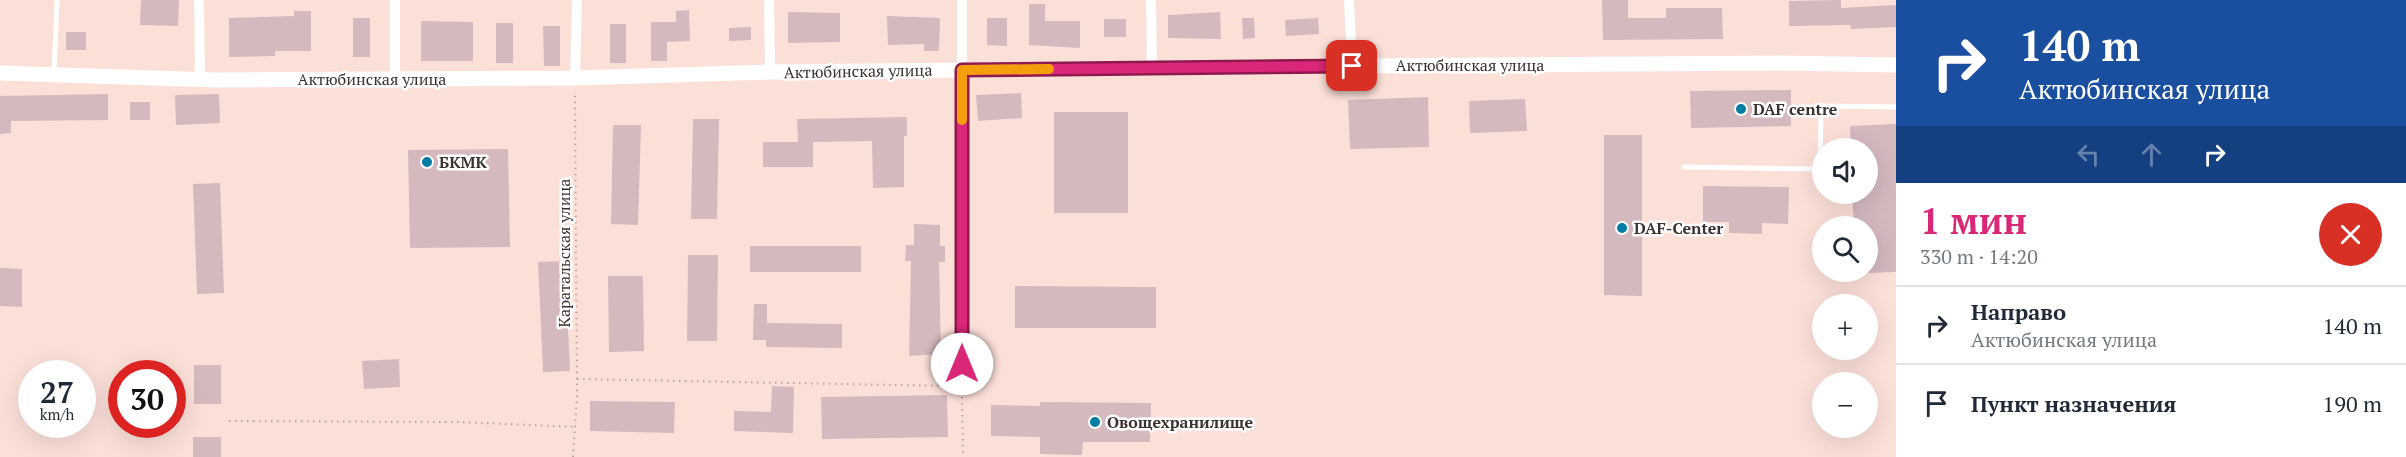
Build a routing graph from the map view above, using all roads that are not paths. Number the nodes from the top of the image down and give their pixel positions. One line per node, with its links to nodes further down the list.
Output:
1 (57, 0): 15 (lane)
2 (199, 0): 17 (street)
3 (395, 0): 18 (street)
4 (577, 0): 16 (street)
5 (770, 0): 13 (street)
6 (962, 0): 12 (street)
7 (1151, 0): 11 (street)
8 (1349, 0): 10 (street)
9 (1896, 65): 10 (street, Актюбинская улица)
10 (1352, 66): 11 (street, Актюбинская улица)
11 (1152, 68): 12 (street, Актюбинская улица)
12 (962, 70): 13 (street, Актюбинская улица); 21 (street)
13 (770, 72): 16 (street, Актюбинская улица)
14 (0, 73): 15 (street, Актюбинская улица)
15 (54, 75): 17 (street, Актюбинская улица)
16 (575, 78): 18 (street, Актюбинская улица)
17 (200, 79): 18 (street, Актюбинская улица)
18 (395, 79)
19 (1896, 107): 20 (lane)
20 (1684, 167)
21 (962, 386)

